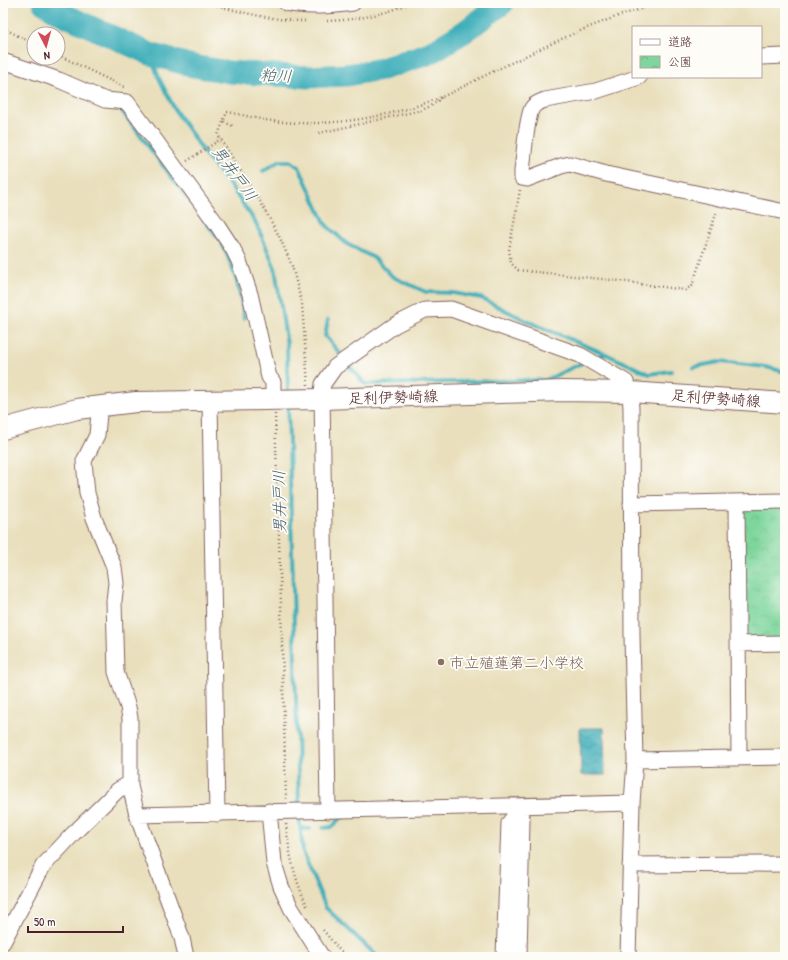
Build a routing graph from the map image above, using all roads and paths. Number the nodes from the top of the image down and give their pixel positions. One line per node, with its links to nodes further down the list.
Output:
1 (286, 3): 2 (street)
2 (353, 3)
3 (666, 3): 10 (path)
4 (3, 28): 5 (path)
5 (26, 40)
6 (785, 56): 7 (street)
7 (762, 57)
8 (3, 61): 22 (street)
9 (636, 78): 16 (street)
10 (443, 96): 11 (path); 13 (path)
11 (224, 122): 12 (path); 14 (path)
12 (233, 126)
13 (319, 133)
14 (221, 138): 15 (path); 20 (path)
15 (187, 161)
16 (522, 178): 17 (street); 17 (path)
17 (722, 198): 18 (street)
18 (785, 212)
19 (630, 392): 20 (main road, 足利伊勢崎線); 20 (street); 23 (main road, 足利伊勢崎線); 28 (street)
20 (312, 396): 22 (main road, 足利伊勢崎線); 38 (street)
21 (210, 400): 22 (main road, 足利伊勢崎線); 24 (main road, 足利伊勢崎線); 40 (street)
22 (275, 403): 39 (path)
23 (785, 403)
24 (102, 406): 25 (main road, 足利伊勢崎線); 34 (street)
25 (3, 430)
26 (785, 501): 27 (street)
27 (737, 502): 28 (street); 30 (street)
28 (631, 504): 33 (street)
29 (785, 643): 30 (street)
30 (738, 644): 32 (street)
31 (785, 757): 32 (street)
32 (739, 758): 33 (street)
33 (634, 760): 35 (street)
34 (130, 783): 41 (street); 46 (street)
35 (632, 803): 36 (street); 43 (street)
36 (521, 807): 38 (street); 50 (street); 51 (street)
37 (269, 811): 39 (street); 40 (street); 48 (street)
38 (328, 811): 39 (street)
39 (287, 812): 44 (path)
40 (216, 814): 41 (street)
41 (137, 815): 47 (street)
42 (785, 864): 43 (street)
43 (630, 865): 52 (street)
44 (309, 909)
45 (321, 927): 49 (path)
46 (3, 942)
47 (186, 957)
48 (322, 957)
49 (345, 957)
50 (504, 957)
51 (519, 957)
52 (628, 957)

